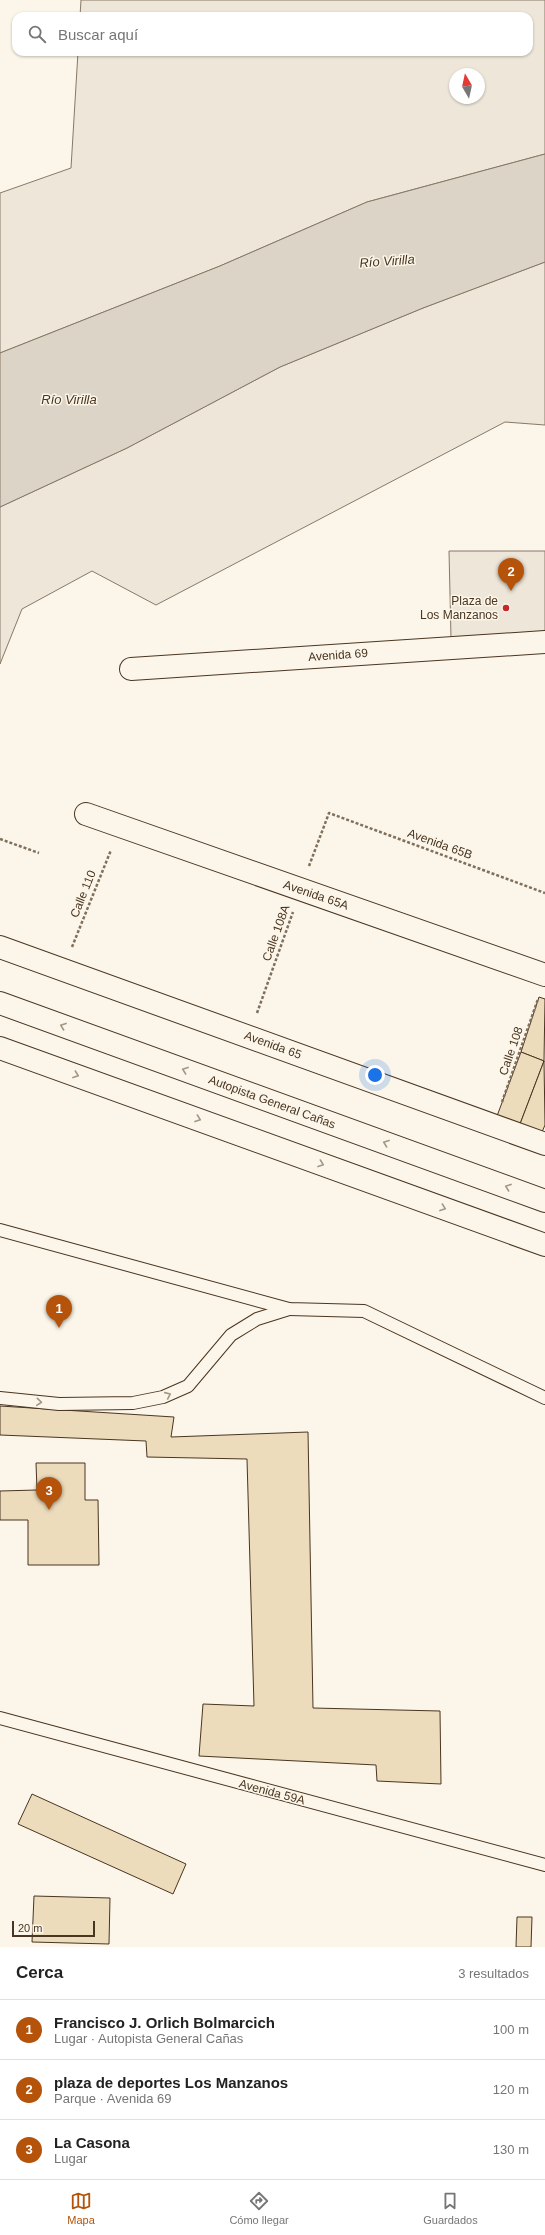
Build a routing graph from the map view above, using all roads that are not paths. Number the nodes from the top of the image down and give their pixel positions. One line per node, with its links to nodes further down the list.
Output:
1 (545, 642): 2 (main road, Avenida 69)
2 (131, 669)
3 (86, 814): 5 (main road, Avenida 65A)
4 (0, 947): 8 (main road, Avenida 65)
5 (545, 975)
6 (0, 1003): 9 (main road, Autopista General Cañas, one-way to 6)
7 (0, 1048): 11 (main road, one-way to 11)
8 (545, 1144)
9 (545, 1201)
10 (0, 1230): 12 (lane)
11 (545, 1244)
12 (289, 1309): 13 (lane, one-way to 12); 14 (lane)
13 (0, 1398)
14 (545, 1398)
15 (0, 1718): 16 (lane, Avenida 59A)
16 (545, 1865)

